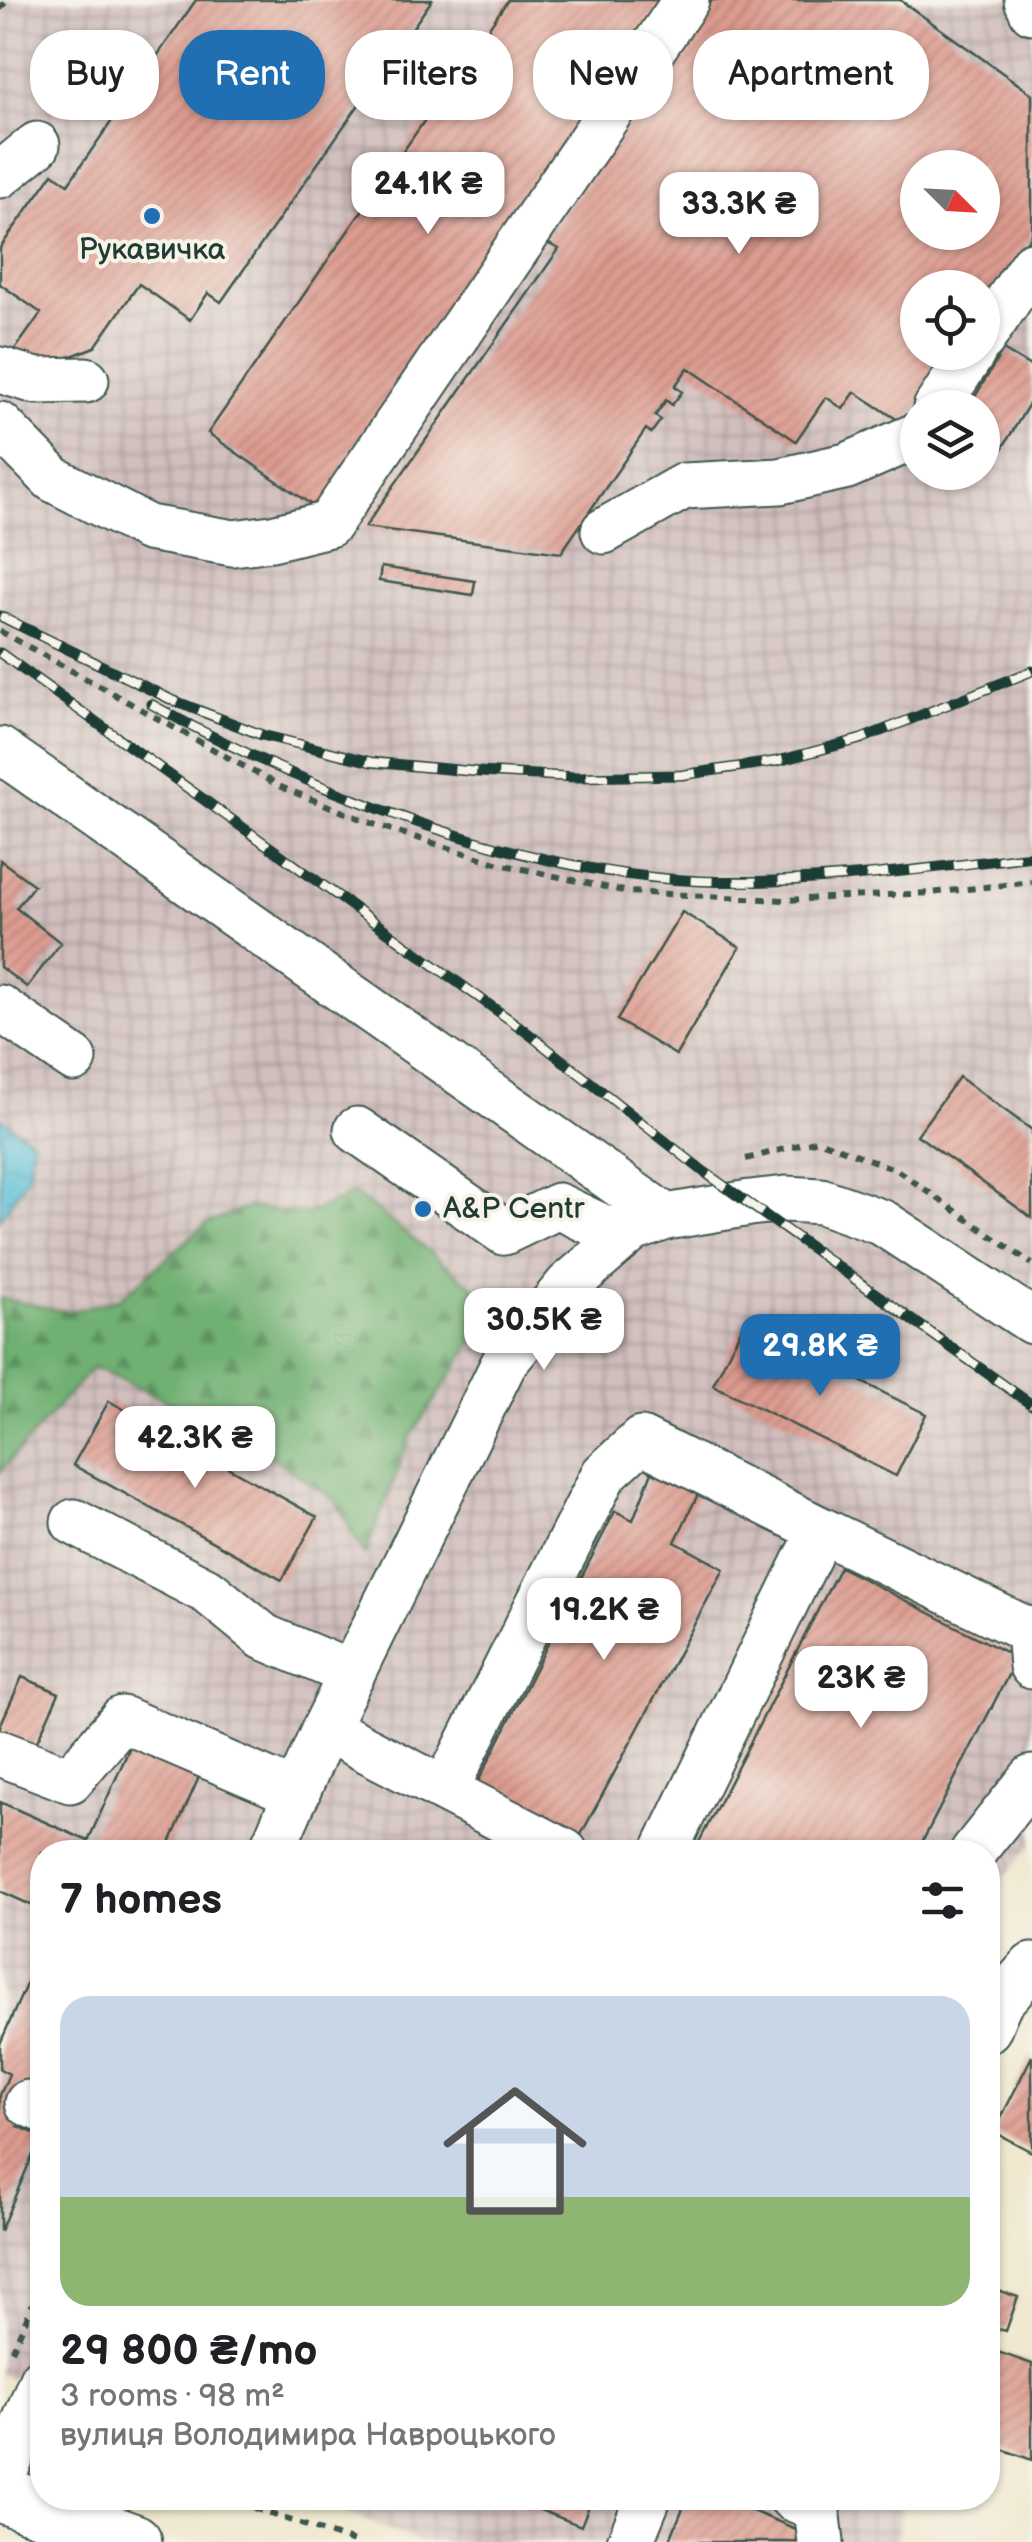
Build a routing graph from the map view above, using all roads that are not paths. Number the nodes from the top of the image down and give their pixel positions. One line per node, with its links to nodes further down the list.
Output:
1 (686, 0): 10 (street)
2 (1027, 0): 3 (street)
3 (1032, 11)
4 (37, 145): 5 (street)
5 (0, 175)
6 (1032, 265): 7 (street)
7 (1000, 312)
8 (0, 370): 9 (street)
9 (86, 380)
10 (0, 425)
11 (900, 443): 12 (street)
12 (604, 532)
13 (0, 750): 17 (street)
14 (0, 1008): 15 (street)
15 (74, 1060)
16 (357, 1130): 18 (street)
17 (666, 1216): 18 (street); 19 (street)
18 (623, 1237): 23 (street)
19 (1032, 1321)
20 (74, 1522): 23 (street)
21 (820, 1530): 22 (street); 27 (street); 31 (street)
22 (1032, 1666)
23 (352, 1674): 24 (street)
24 (326, 1728): 27 (street); 28 (street)
25 (0, 1753): 28 (street)
26 (1032, 1778): 32 (street)
27 (445, 1790): 30 (street)
28 (297, 1794): 29 (street)
29 (277, 1840)
30 (542, 1840)
31 (670, 1840)
32 (983, 1840)
33 (1032, 1966): 34 (street)
34 (1000, 2003)
35 (25, 2370): 36 (street)
36 (0, 2484)
37 (0, 2494): 38 (main road)
38 (30, 2505)
39 (45, 2510): 42 (main road)
40 (643, 2510): 43 (street)
41 (818, 2510): 44 (street)
42 (134, 2542)
43 (630, 2542)
44 (821, 2542)

